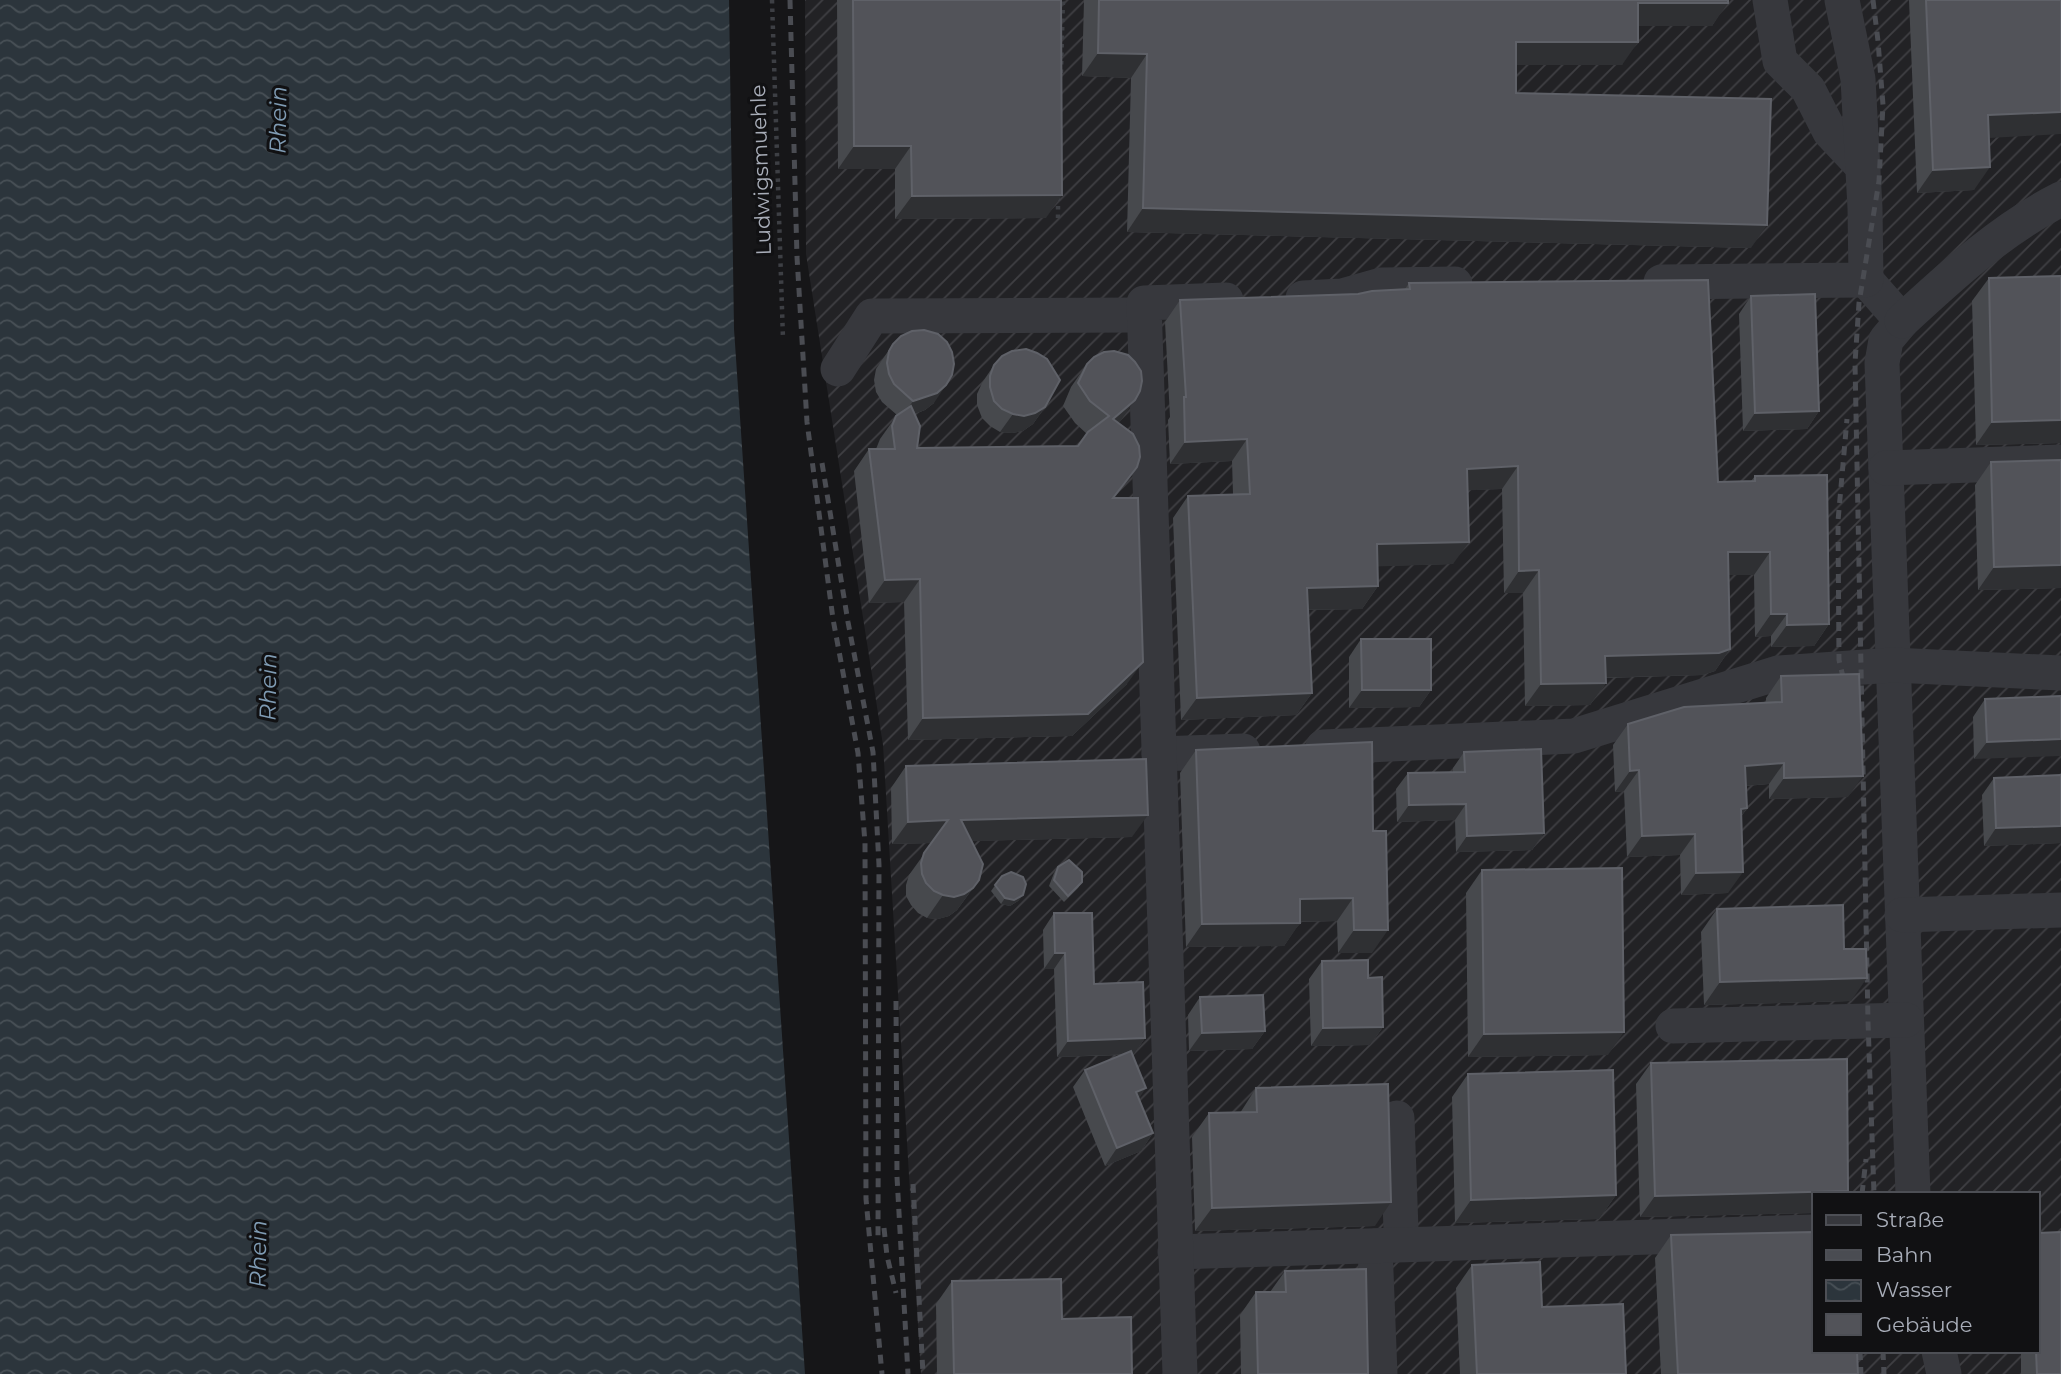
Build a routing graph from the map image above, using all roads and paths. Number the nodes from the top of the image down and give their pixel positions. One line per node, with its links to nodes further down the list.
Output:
1 (772, 0): 15 (path, Ludwigsmuehle)
2 (1063, 0): 5 (path)
3 (1770, 0): 6 (street)
4 (1842, 0): 6 (street)
5 (1061, 82)
6 (1863, 167): 10 (street)
7 (1058, 191): 9 (path)
8 (2061, 199): 14 (street)
9 (1058, 218)
10 (1866, 280): 11 (street); 14 (street)
11 (1628, 282)
12 (1491, 284): 13 (street)
13 (1144, 315): 16 (street); 21 (street)
14 (1902, 321): 18 (street)
15 (783, 339)
16 (838, 369)
17 (2061, 461): 18 (street)
18 (1886, 468): 19 (street)
19 (1893, 665): 20 (street); 21 (street); 23 (street)
20 (2061, 673)
21 (1159, 754): 30 (street)
22 (2061, 910): 23 (street)
23 (1902, 915): 24 (street)
24 (1906, 1020): 25 (street); 27 (street)
25 (1673, 1026)
26 (1397, 1118): 29 (street)
27 (1913, 1192)
28 (1812, 1232): 29 (street)
29 (1386, 1246): 30 (street); 33 (street)
30 (1175, 1252): 32 (street)
31 (1939, 1353): 34 (street)
32 (1180, 1374)
33 (1380, 1374)
34 (1944, 1374)

